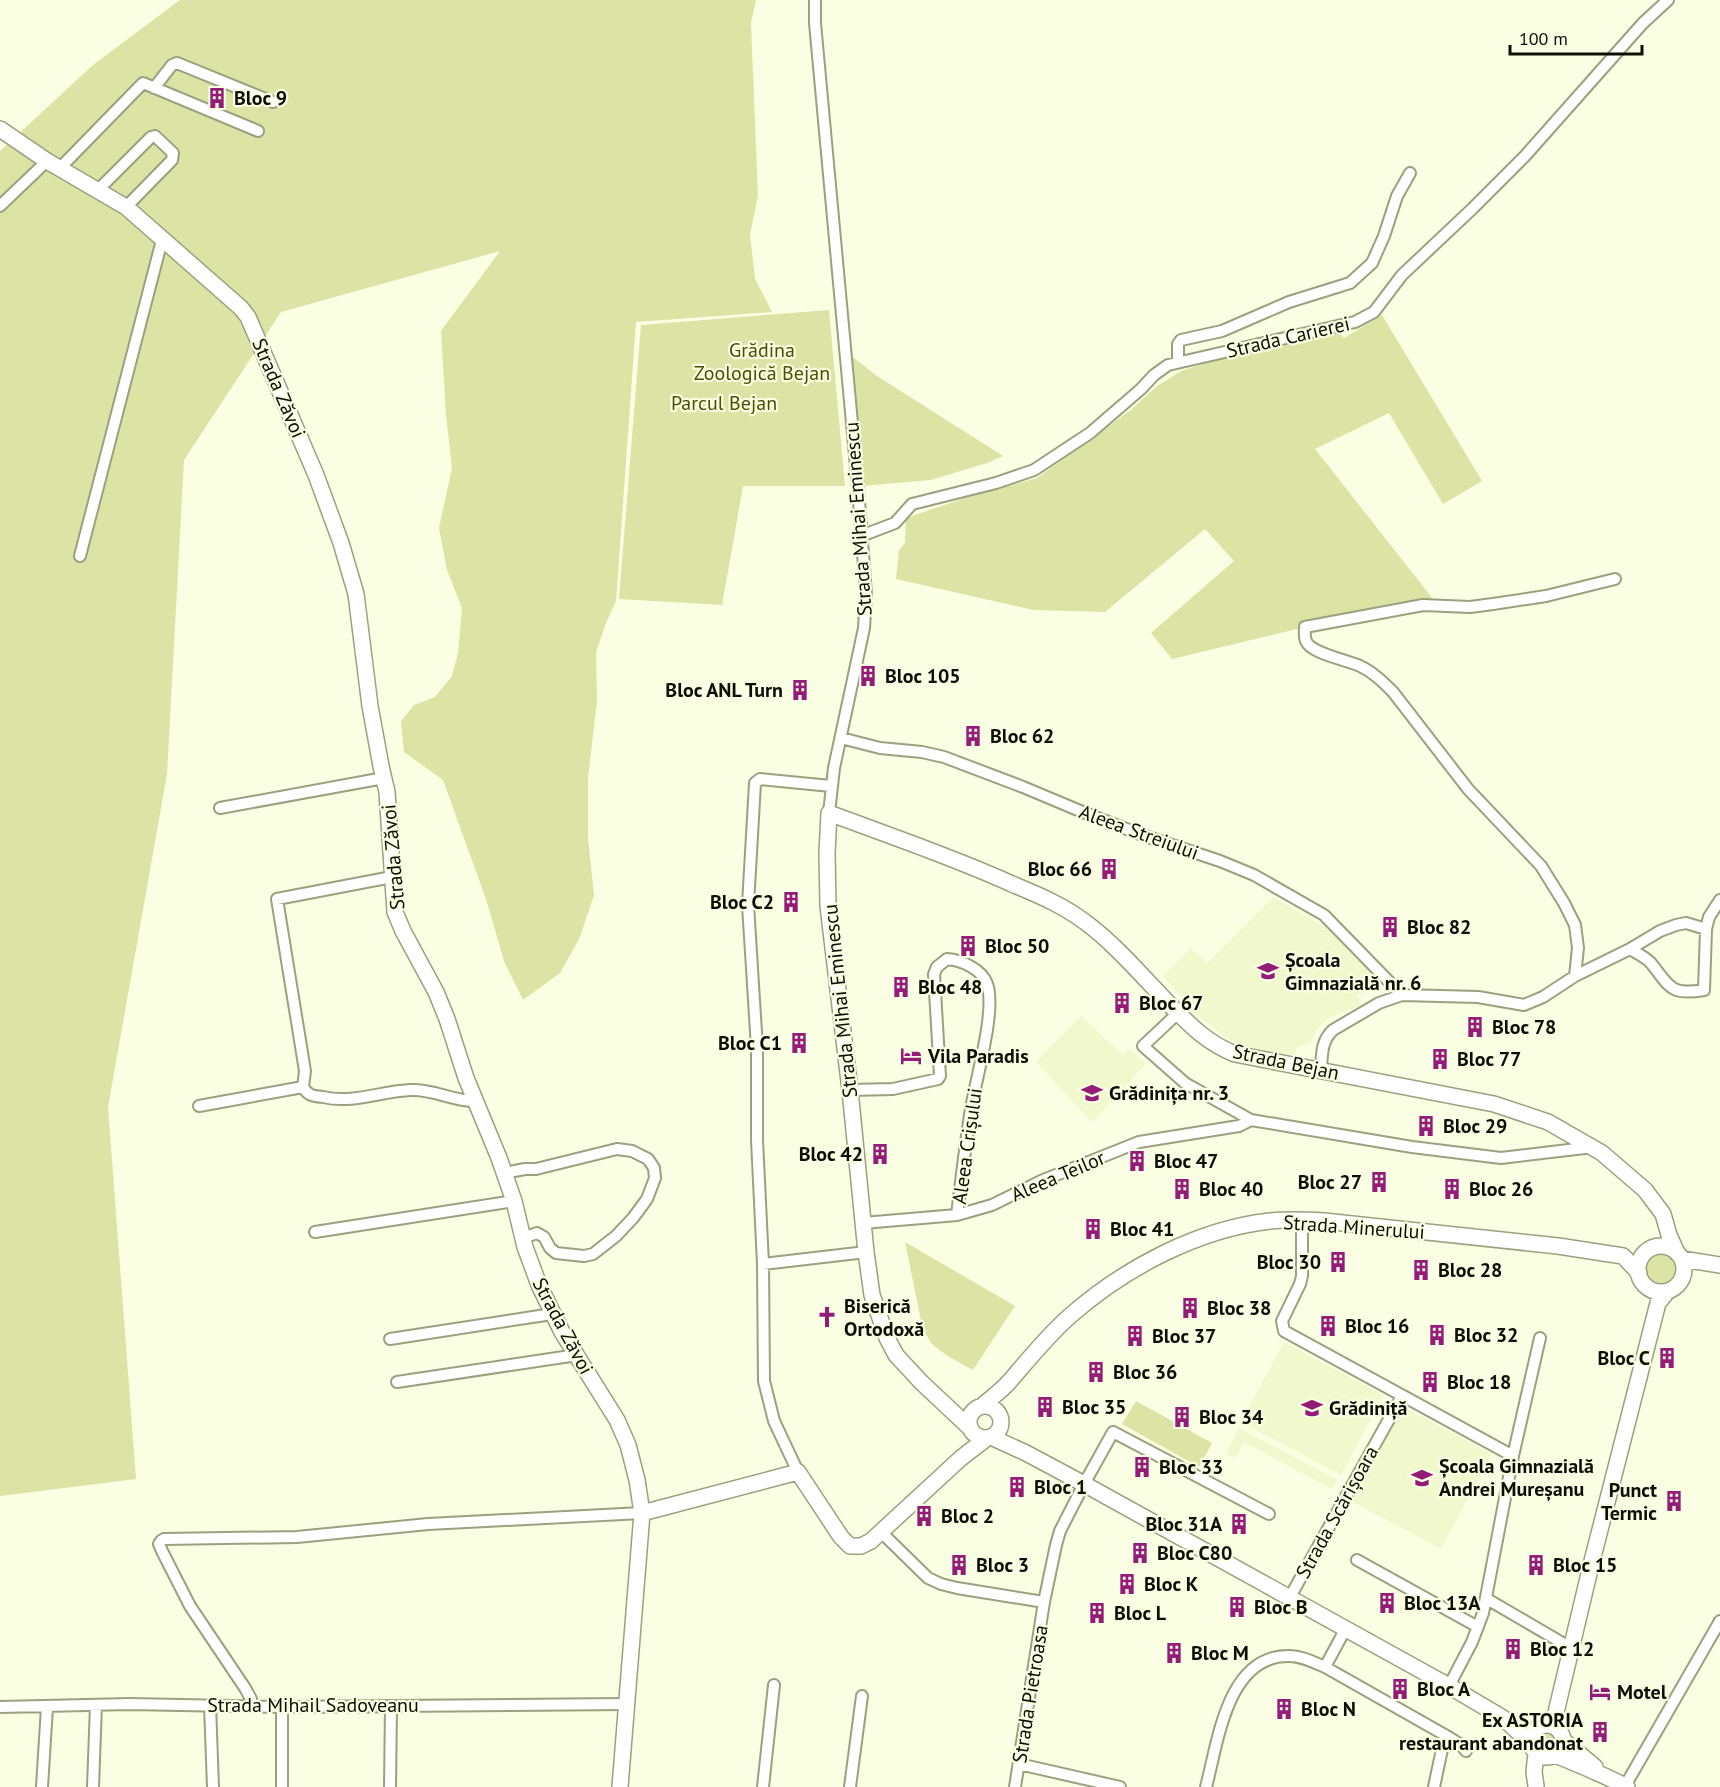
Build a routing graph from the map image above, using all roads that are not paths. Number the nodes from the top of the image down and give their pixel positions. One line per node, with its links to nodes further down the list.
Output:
1 (814, 0): 14 (street, Strada Mihai Eminescu)
2 (1668, 0): 13 (street, Strada Carierei)
3 (154, 88): 4 (street); 6 (street); 7 (street)
4 (273, 102)
5 (0, 129): 7 (street, Strada Zăvoi)
6 (258, 131)
7 (53, 164): 9 (street, Strada Zăvoi); 10 (street)
8 (1410, 173): 13 (street)
9 (98, 190): 11 (street, Strada Zăvoi); 11 (street)
10 (0, 206)
11 (126, 207): 12 (street, Strada Zăvoi)
12 (162, 240): 15 (street); 18 (street, Strada Zăvoi)
13 (1178, 362): 14 (street, Strada Carierei)
14 (861, 536): 17 (street, Strada Mihai Eminescu)
15 (81, 556)
16 (1615, 579): 26 (street)
17 (841, 738): 19 (street, Strada Mihai Eminescu); 27 (street, Aleea Streiului)
18 (384, 778): 20 (street); 22 (street, Strada Zăvoi)
19 (831, 786): 21 (street, Strada Mihai Eminescu); 48 (street)
20 (220, 808)
21 (829, 813): 28 (street, Strada Bejan); 31 (street, Strada Mihai Eminescu)
22 (392, 877): 30 (street); 32 (street, Strada Zăvoi)
23 (1720, 900): 24 (street)
24 (1706, 928): 25 (street); 25 (street)
25 (1630, 949): 26 (street)
26 (1575, 976): 27 (street)
27 (1402, 995): 29 (street)
28 (1178, 1013): 29 (street, Strada Bejan); 34 (street, Aleea Teilor)
29 (1321, 1070): 35 (street, Strada Bejan)
30 (303, 1087): 32 (street); 33 (street)
31 (850, 1090): 38 (street, Aleea Crișului); 40 (street, Strada Mihai Eminescu)
32 (476, 1101): 36 (street, Strada Zăvoi)
33 (200, 1106)
34 (1251, 1120): 35 (street, Aleea Teilor); 38 (street, Aleea Teilor)
35 (1593, 1147): 42 (street, Strada Bejan)
36 (504, 1173): 37 (street, Strada Zăvoi); 43 (street)
37 (514, 1201): 41 (street); 43 (street, Strada Zăvoi)
38 (957, 1215): 40 (street, Aleea Teilor)
39 (1302, 1220): 46 (street, Strada Minerului); 60 (street, Strada Minerului); 61 (street)
40 (863, 1223): 45 (street, Strada Mihai Eminescu)
41 (315, 1232)
42 (1669, 1235): 44 (street); 47 (street, Strada Bejan)
43 (523, 1238): 55 (street, Strada Zăvoi)
44 (1650, 1249): 46 (street); 47 (street); 50 (street)
45 (866, 1252): 48 (street); 62 (street, Strada Mihai Eminescu)
46 (1623, 1256): 50 (street)
47 (1679, 1256): 49 (street); 51 (street)
48 (763, 1264): 70 (street)
49 (1715, 1264): 51 (street)
50 (1639, 1272): 52 (street)
51 (1681, 1280): 53 (street)
52 (1648, 1288): 53 (street); 54 (street)
53 (1668, 1291): 54 (street)
54 (1658, 1303): 82 (street)
55 (552, 1314): 57 (street); 58 (street, Strada Zăvoi)
56 (1540, 1338): 68 (street)
57 (390, 1339)
58 (577, 1355): 59 (street); 72 (street, Strada Zăvoi)
59 (397, 1382)
60 (1007, 1384): 63 (street, Strada Minerului); 64 (street)
61 (1402, 1396): 68 (street); 76 (street, Strada Scărișoara)
62 (946, 1405): 63 (street); 65 (street, Strada Mihai Eminescu)
63 (980, 1407): 64 (street); 65 (street, Strada Minerului)
64 (1001, 1420): 66 (street); 67 (street)
65 (971, 1430): 66 (street); 69 (street, Strada Minerului)
66 (989, 1437): 67 (street); 69 (street)
67 (1018, 1448): 71 (street)
68 (1513, 1456): 77 (street)
69 (961, 1458): 74 (street)
70 (798, 1472): 72 (street); 74 (street)
71 (1084, 1484): 73 (street); 76 (street); 78 (street, Strada Pietroasa)
72 (642, 1513): 87 (street, Strada Zăvoi); 90 (street)
73 (1269, 1514)
74 (881, 1532): 78 (street, Strada Pietroasa)
75 (1357, 1560): 80 (street, Strada Scărișoara)
76 (1290, 1597): 81 (street)
77 (1487, 1599): 80 (street); 82 (street)
78 (1044, 1602): 101 (street, Strada Pietroasa)
79 (1720, 1620): 104 (street)
80 (1478, 1627): 85 (street)
81 (1346, 1628): 83 (street); 85 (street)
82 (1571, 1648): 96 (street)
83 (1325, 1667): 97 (street); 115 (street)
84 (774, 1685): 111 (street)
85 (1449, 1686): 95 (street)
86 (862, 1696): 112 (street)
87 (627, 1704): 94 (street, Strada Mihail Sadoveanu); 110 (street, Strada Zăvoi)
88 (96, 1705): 89 (street, Strada Mihail Sadoveanu); 92 (street, Strada Mihail Sadoveanu); 106 (street)
89 (210, 1705): 90 (street, Strada Mihail Sadoveanu); 107 (street)
90 (251, 1706): 93 (street, Strada Mihail Sadoveanu)
91 (0, 1707): 92 (street, Strada Mihail Sadoveanu)
92 (47, 1707): 105 (street)
93 (282, 1707): 94 (street, Strada Mihail Sadoveanu); 108 (street)
94 (391, 1707): 109 (street)
95 (1503, 1718): 96 (street); 100 (street)
96 (1546, 1726): 98 (street); 100 (street)
97 (1445, 1735): 99 (street); 116 (street)
98 (1564, 1741): 100 (street); 102 (street)
99 (1466, 1751)
100 (1543, 1752): 102 (street); 103 (street)
101 (1019, 1764): 113 (street, Strada Pietroasa); 114 (street)
102 (1602, 1774): 104 (street)
103 (1536, 1786)
104 (1626, 1786)
105 (42, 1787)
106 (93, 1787)
107 (213, 1787)
108 (282, 1787)
109 (390, 1787)
110 (620, 1787)
111 (763, 1787)
112 (850, 1787)
113 (1015, 1787)
114 (1120, 1787)
115 (1206, 1787)
116 (1434, 1787)

